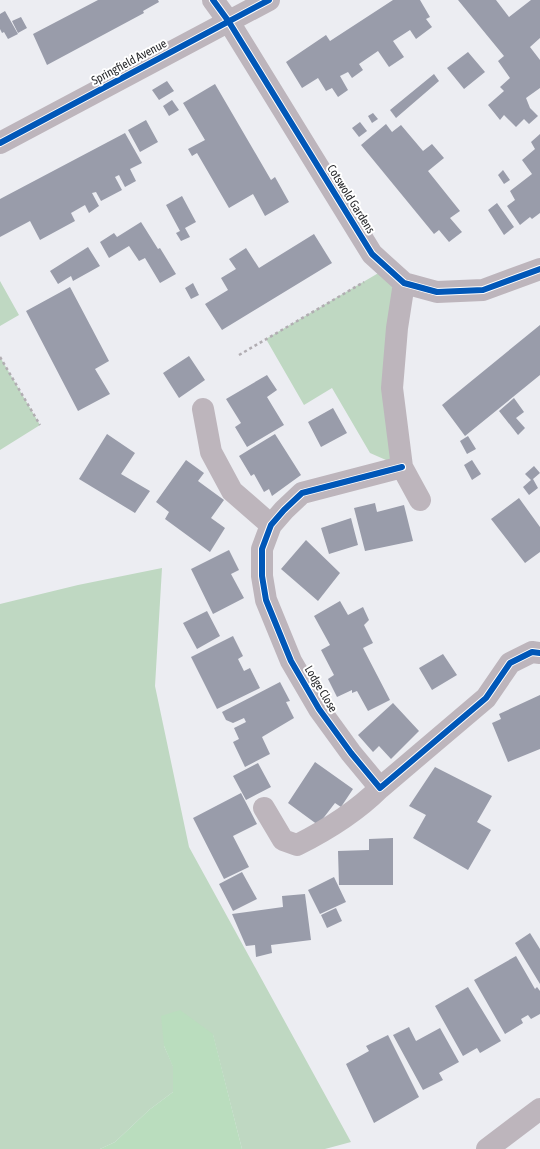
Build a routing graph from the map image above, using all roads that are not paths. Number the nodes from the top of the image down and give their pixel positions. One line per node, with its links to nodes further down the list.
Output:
1 (213, 0): 3 (street, Cotswold Gardens)
2 (269, 0): 3 (street, Springfield Avenue)
3 (229, 22): 4 (street, Springfield Avenue); 6 (street, Cotswold Gardens)
4 (0, 143)
5 (540, 269): 6 (street, Cotswold Gardens)
6 (404, 284): 8 (street)
7 (203, 409): 10 (street)
8 (402, 467): 9 (street); 10 (street, Lodge Close)
9 (420, 500)
10 (271, 525): 12 (street, Lodge Close)
11 (540, 652): 12 (street)
12 (380, 788): 13 (street)
13 (264, 808)
14 (540, 1109): 15 (street)
15 (487, 1149)

